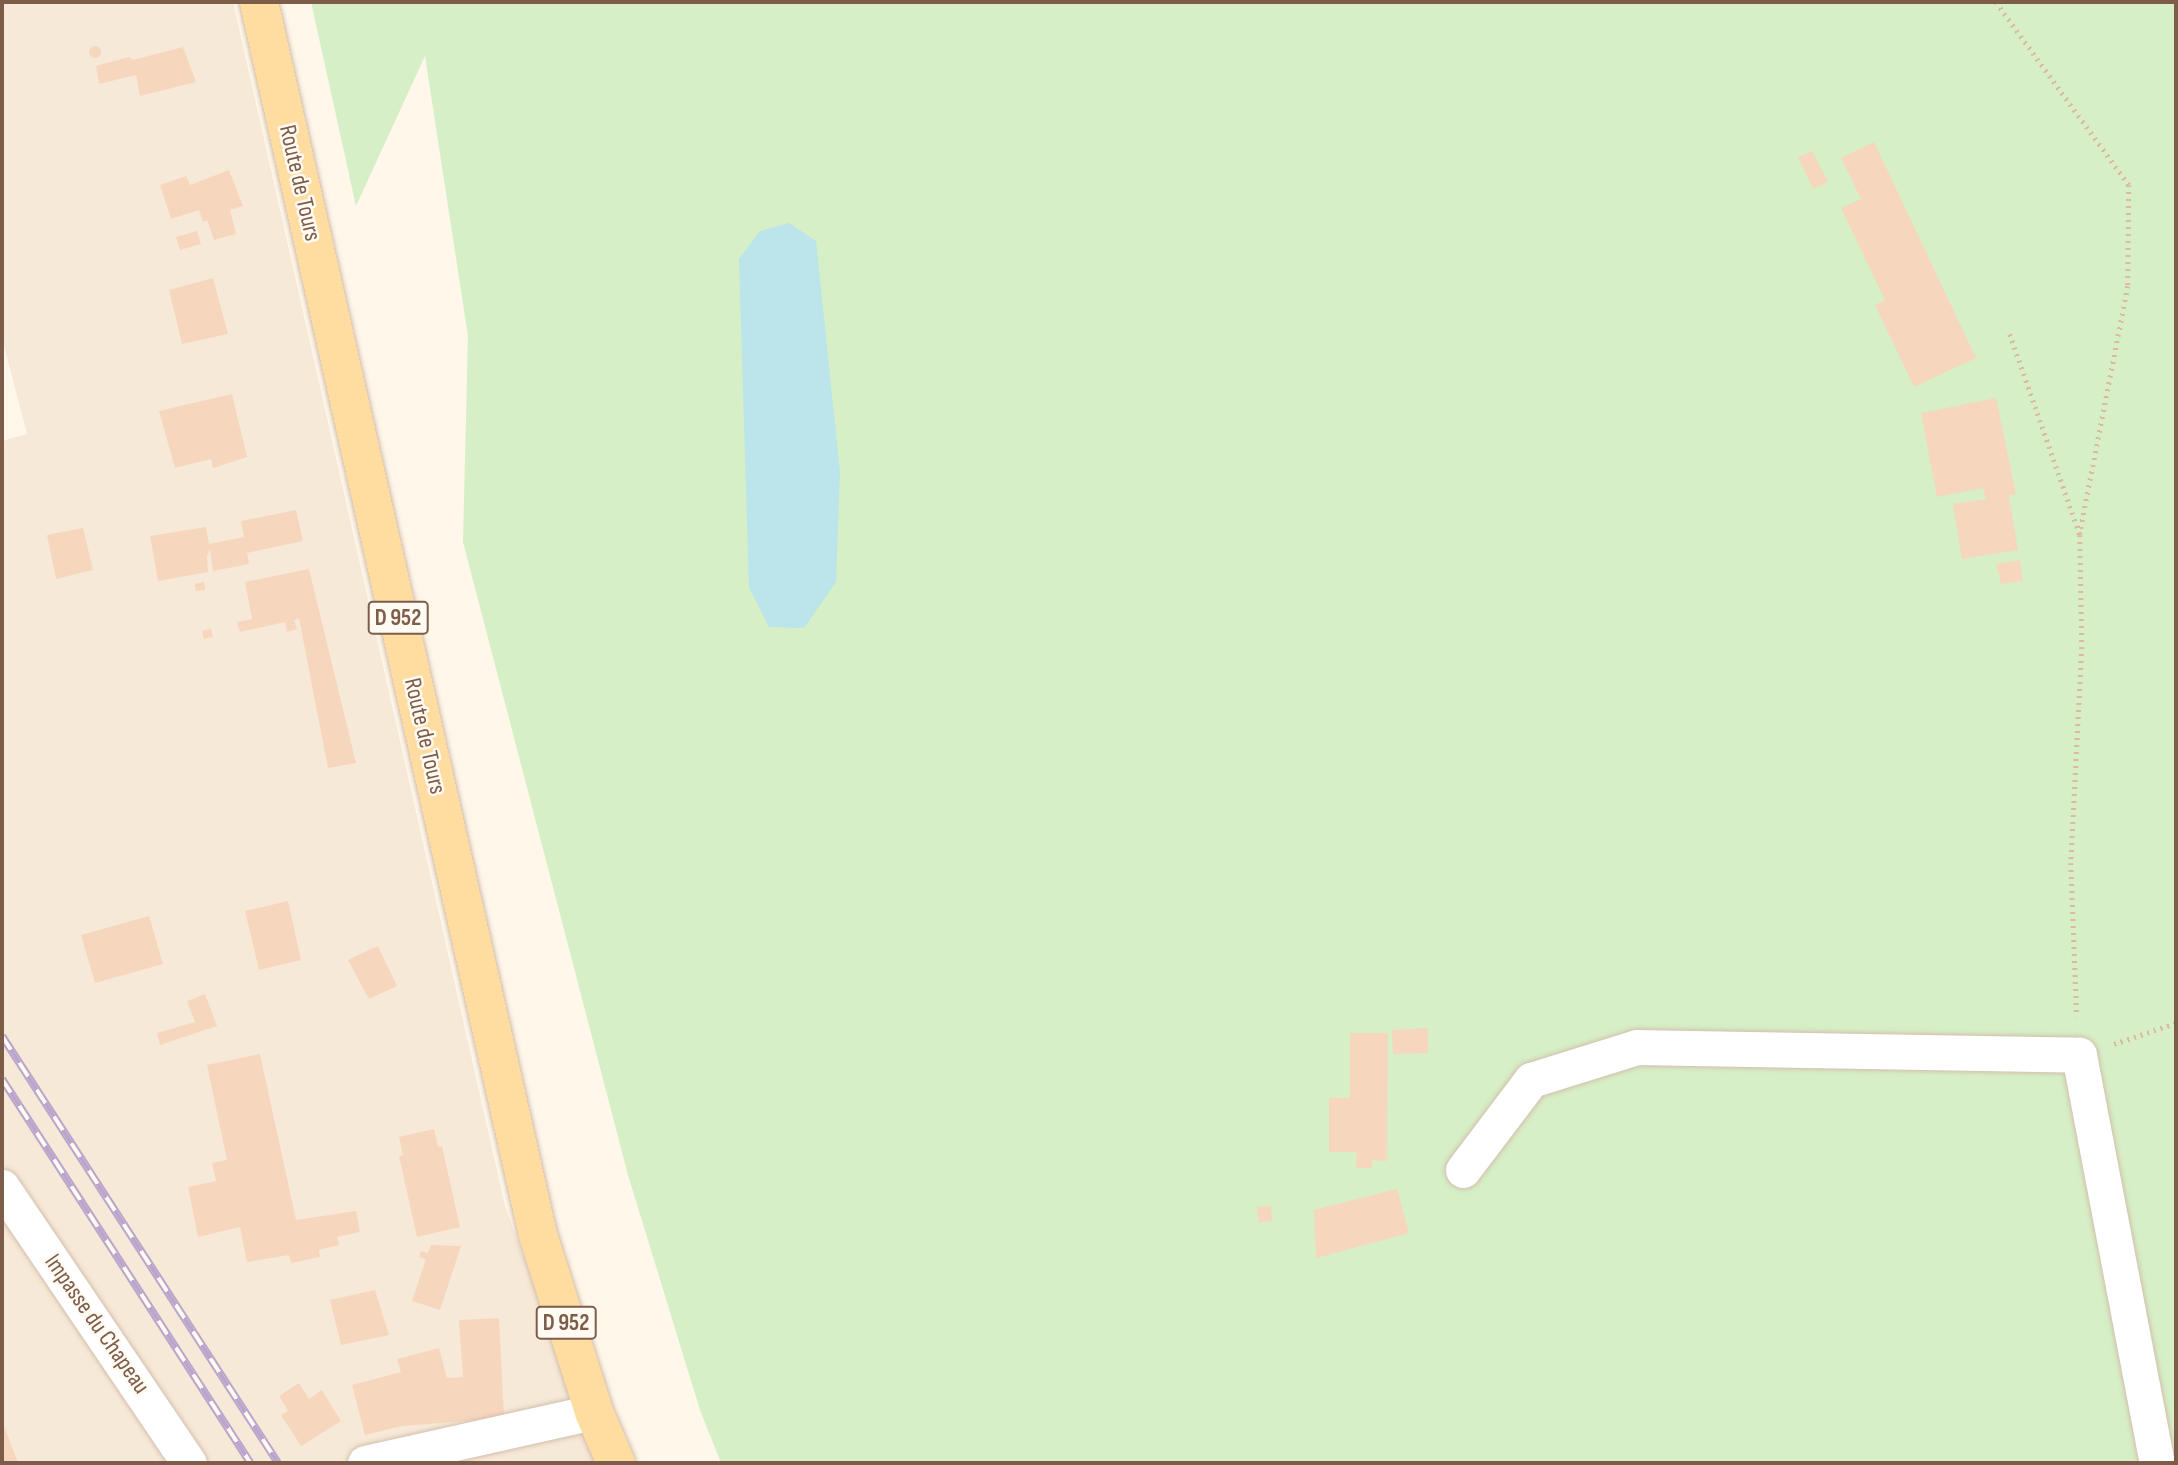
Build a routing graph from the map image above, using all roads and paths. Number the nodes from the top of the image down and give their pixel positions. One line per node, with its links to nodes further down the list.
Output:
1 (259, 2): 9 (main road, Route de Tours / D 952)
2 (1996, 2): 4 (path)
3 (2010, 334): 4 (path)
4 (2080, 535): 6 (path)
5 (2176, 1023): 6 (path)
6 (2079, 1055): 7 (street); 13 (street)
7 (1463, 1170)
8 (2, 1187): 10 (street, Impasse du Chapeau)
9 (594, 1412): 11 (street); 12 (main road, Route de Tours / D 952)
10 (189, 1463)
11 (365, 1463)
12 (616, 1463)
13 (2157, 1463)

